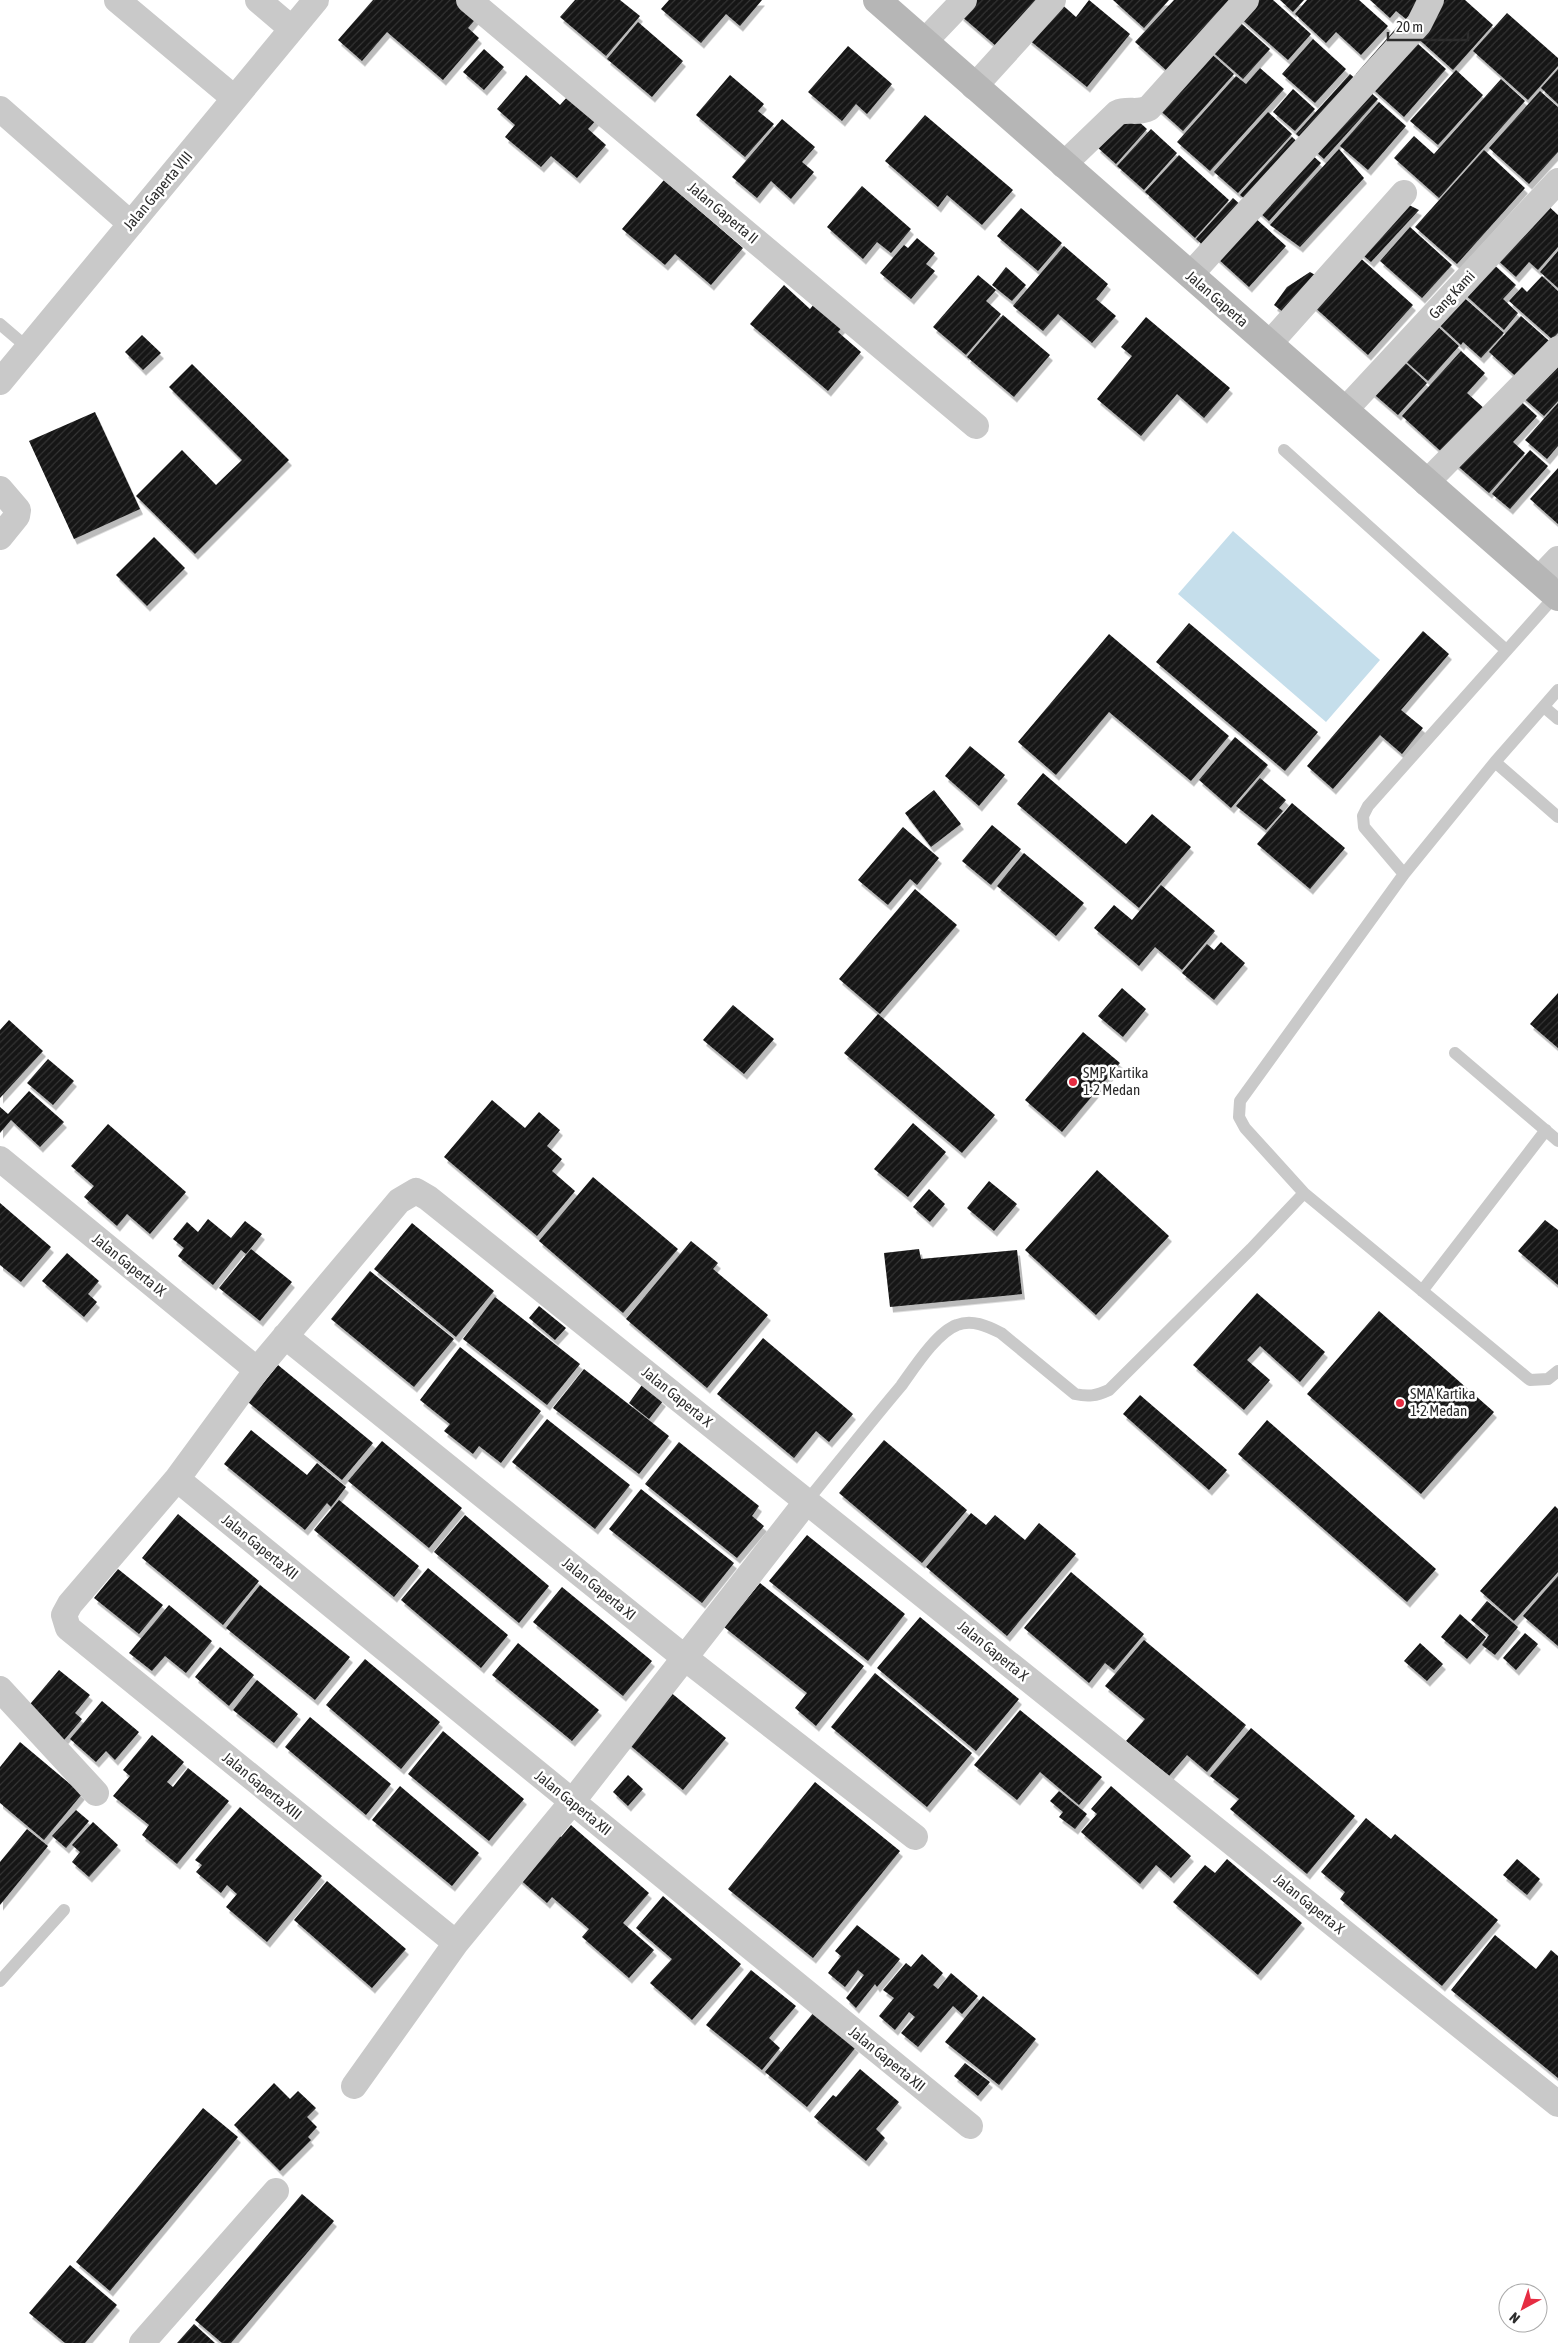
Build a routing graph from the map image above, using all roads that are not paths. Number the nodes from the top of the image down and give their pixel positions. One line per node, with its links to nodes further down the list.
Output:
1 (117, 0): 13 (street)
2 (258, 0): 10 (street)
3 (316, 0): 10 (street, Jalan Gaperta VIII)
4 (469, 0): 26 (street, Jalan Gaperta II)
5 (877, 0): 11 (street, Jalan Gaperta)
6 (964, 0): 11 (street)
7 (1053, 0): 12 (street)
8 (1246, 0): 15 (street)
9 (1431, 0): 19 (street)
10 (292, 29): 13 (street, Jalan Gaperta VIII)
11 (924, 42): 12 (street, Jalan Gaperta)
12 (974, 87): 15 (street, Jalan Gaperta)
13 (234, 98): 18 (street, Jalan Gaperta VIII)
14 (0, 109): 18 (street)
15 (1063, 166): 19 (street, Jalan Gaperta)
16 (1558, 181): 25 (street, Gang Kami)
17 (1404, 193): 21 (street)
18 (130, 224): 22 (street, Jalan Gaperta VIII)
19 (1190, 275): 21 (street, Jalan Gaperta)
20 (0, 324): 22 (lane)
21 (1269, 344): 25 (street, Jalan Gaperta)
22 (28, 348): 24 (street, Jalan Gaperta VIII)
23 (1558, 349): 28 (street)
24 (0, 382)
25 (1345, 410): 28 (street, Jalan Gaperta)
26 (976, 426)
27 (1284, 450): 33 (lane)
28 (1426, 483): 32 (street, Jalan Gaperta)
29 (0, 489): 30 (street)
30 (5, 531)
31 (1558, 559): 32 (street)
32 (1551, 591): 33 (lane)
33 (1506, 650): 39 (lane)
34 (1558, 690): 35 (lane)
35 (1544, 707): 36 (lane); 37 (lane)
36 (1558, 719)
37 (1495, 762): 38 (lane); 39 (lane)
38 (1558, 817)
39 (1404, 874): 44 (lane)
40 (1455, 1054): 41 (lane)
41 (1546, 1130): 42 (lane); 45 (lane)
42 (1558, 1141)
43 (0, 1159): 47 (street, Jalan Gaperta IX)
44 (1304, 1193): 45 (lane); 50 (lane)
45 (1422, 1291): 48 (lane)
46 (285, 1336): 47 (street); 50 (street, Jalan Gaperta X); 51 (street, Jalan Gaperta XI)
47 (257, 1370): 49 (street)
48 (1558, 1371)
49 (177, 1479): 54 (street, Jalan Gaperta XII); 57 (street, Jalan Gaperta XIII)
50 (807, 1501): 51 (street); 60 (street, Jalan Gaperta X)
51 (685, 1658): 54 (street); 55 (street, Jalan Gaperta XI)
52 (0, 1689): 53 (street)
53 (96, 1793)
54 (572, 1802): 57 (street); 61 (street, Jalan Gaperta XII)
55 (916, 1838)
56 (64, 1910): 58 (lane)
57 (456, 1943): 59 (street)
58 (0, 1981)
59 (354, 2086)
60 (1558, 2104)
61 (970, 2126)
62 (276, 2191): 63 (street)
63 (142, 2343)

